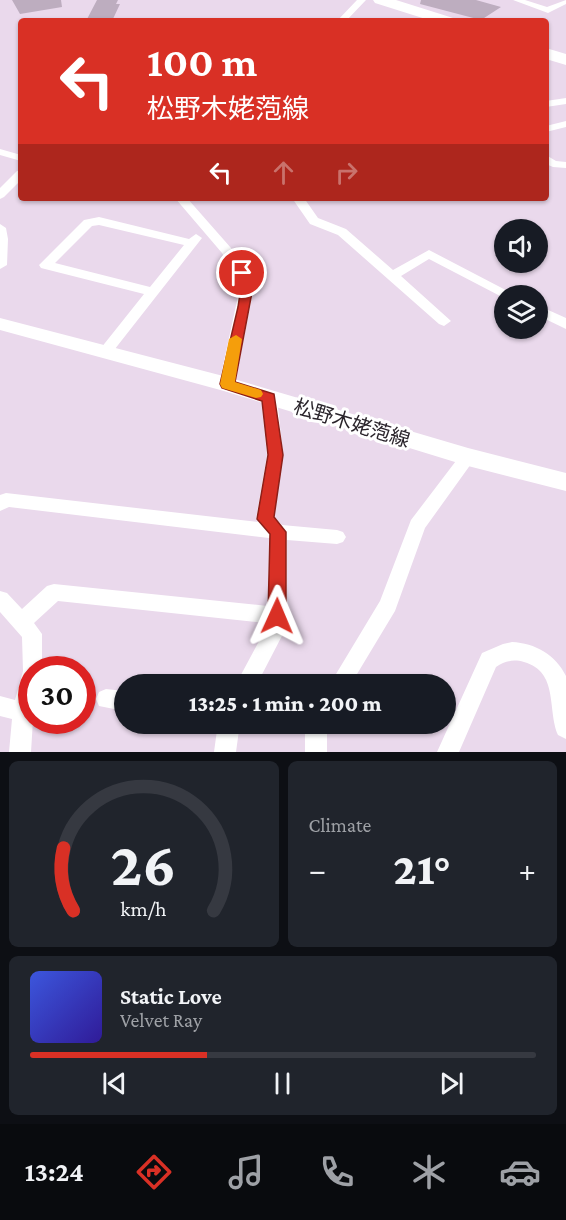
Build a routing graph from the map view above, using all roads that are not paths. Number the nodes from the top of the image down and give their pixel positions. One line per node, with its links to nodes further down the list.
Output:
1 (362, 0): 5 (street)
2 (517, 0): 4 (street)
3 (390, 1): 6 (highway)
4 (566, 1)
5 (343, 18)
6 (439, 18)
7 (549, 54): 8 (highway)
8 (566, 60)
9 (549, 94): 10 (street)
10 (563, 101)
11 (566, 124): 12 (street)
12 (549, 128)
13 (0, 152): 14 (street)
14 (18, 157)
15 (549, 160): 16 (street)
16 (566, 165)
17 (18, 176): 18 (street)
18 (0, 195)
19 (183, 201): 21 (street)
20 (300, 201): 25 (street)
21 (205, 227): 23 (street); 33 (street)
22 (0, 228): 24 (street)
23 (191, 243): 27 (street); 27 (street)
24 (0, 265)
25 (392, 276): 26 (street); 29 (street)
26 (494, 287)
27 (153, 292): 32 (street)
28 (548, 315): 31 (street)
29 (444, 321)
30 (0, 324): 32 (main road, 松野木姥萢線)
31 (566, 324)
32 (106, 351): 33 (main road, 松野木姥萢線)
33 (227, 384): 34 (main road, 松野木姥萢線)
34 (269, 398): 35 (main road, 松野木姥萢線); 38 (street)
35 (468, 457): 36 (main road, 松野木姥萢線); 45 (street)
36 (566, 482)
37 (0, 504): 38 (street)
38 (278, 532): 39 (street); 41 (street)
39 (337, 537)
40 (0, 598): 42 (street)
41 (277, 616): 42 (street); 44 (street)
42 (22, 621): 43 (street)
43 (32, 656)
44 (251, 674)
45 (346, 674)
46 (0, 706): 47 (street)
47 (18, 711)
48 (566, 728): 55 (street)
49 (21, 734): 52 (street)
50 (227, 734): 53 (street)
51 (316, 734): 54 (street)
52 (20, 752)
53 (225, 752)
54 (316, 752)
55 (448, 752)

